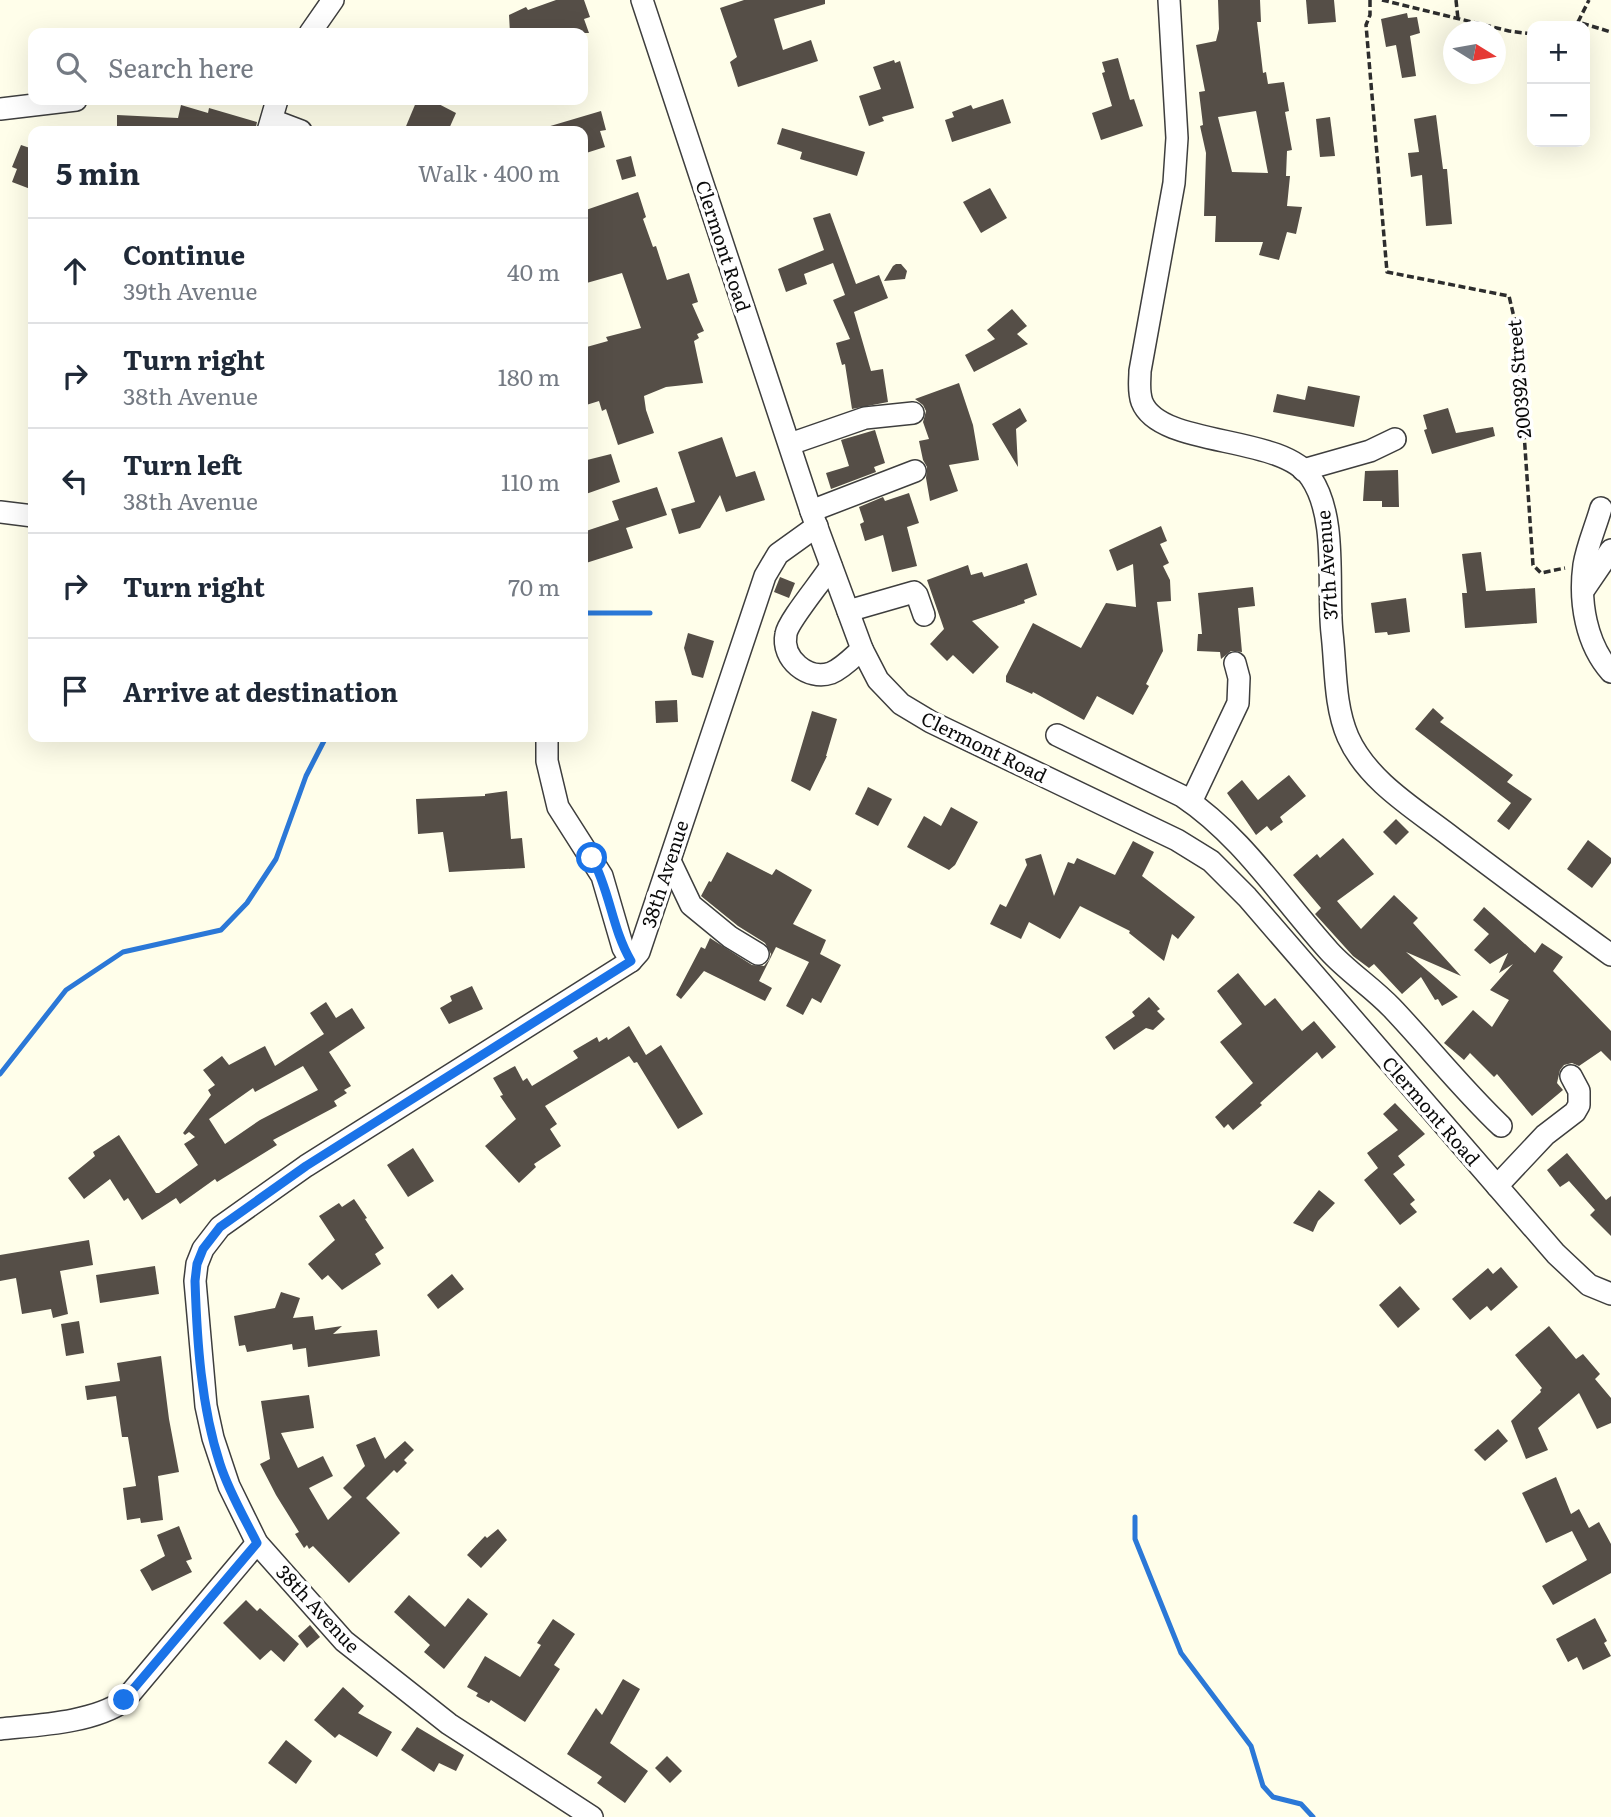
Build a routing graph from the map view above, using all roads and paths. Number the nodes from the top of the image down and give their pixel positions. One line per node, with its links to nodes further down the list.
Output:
1 (333, 0): 11 (street)
2 (642, 0): 20 (street, Clermont Road)
3 (1169, 0): 21 (street, 37th Avenue)
4 (1370, 0): 28 (path, 200392 Street)
5 (1382, 0): 8 (path)
6 (1456, 0): 8 (path)
7 (1589, 0): 9 (path)
8 (1458, 19): 13 (path)
9 (1578, 21)
10 (1590, 26): 12 (path)
11 (313, 28)
12 (1611, 32)
13 (1527, 33)
14 (38, 105): 15 (street)
15 (0, 110)
16 (272, 117): 17 (street)
17 (291, 126)
18 (912, 413): 20 (street)
19 (1395, 439): 21 (street)
20 (790, 444): 26 (street, Clermont Road)
21 (1303, 470): 42 (street, 37th Avenue)
22 (915, 471): 26 (street, 38th Avenue)
23 (1601, 508): 28 (street)
24 (0, 512): 25 (street)
25 (28, 515)
26 (814, 519): 29 (street, Clermont Road); 39 (street, 38th Avenue)
27 (1611, 550): 30 (street)
28 (1584, 565): 30 (street)
29 (831, 566): 31 (street, Clermont Road); 33 (street)
30 (1584, 589): 35 (street)
31 (848, 611): 32 (street); 33 (street, Clermont Road)
32 (924, 615)
33 (862, 649): 43 (street, Clermont Road)
34 (1235, 663): 38 (street)
35 (1611, 672)
36 (1057, 735): 38 (street)
37 (547, 742): 44 (street)
38 (1191, 802): 40 (street)
39 (670, 861): 41 (street); 44 (street, 38th Avenue)
40 (1320, 941): 43 (street); 46 (street)
41 (758, 954)
42 (1611, 955)
43 (1301, 960): 47 (street, Clermont Road)
44 (631, 961): 49 (street, 38th Avenue)
45 (1572, 1076): 47 (street)
46 (1501, 1126)
47 (1497, 1186): 48 (street, Clermont Road)
48 (1611, 1294)
49 (257, 1543): 50 (street); 51 (street, 38th Avenue)
50 (0, 1729)
51 (592, 1817)

